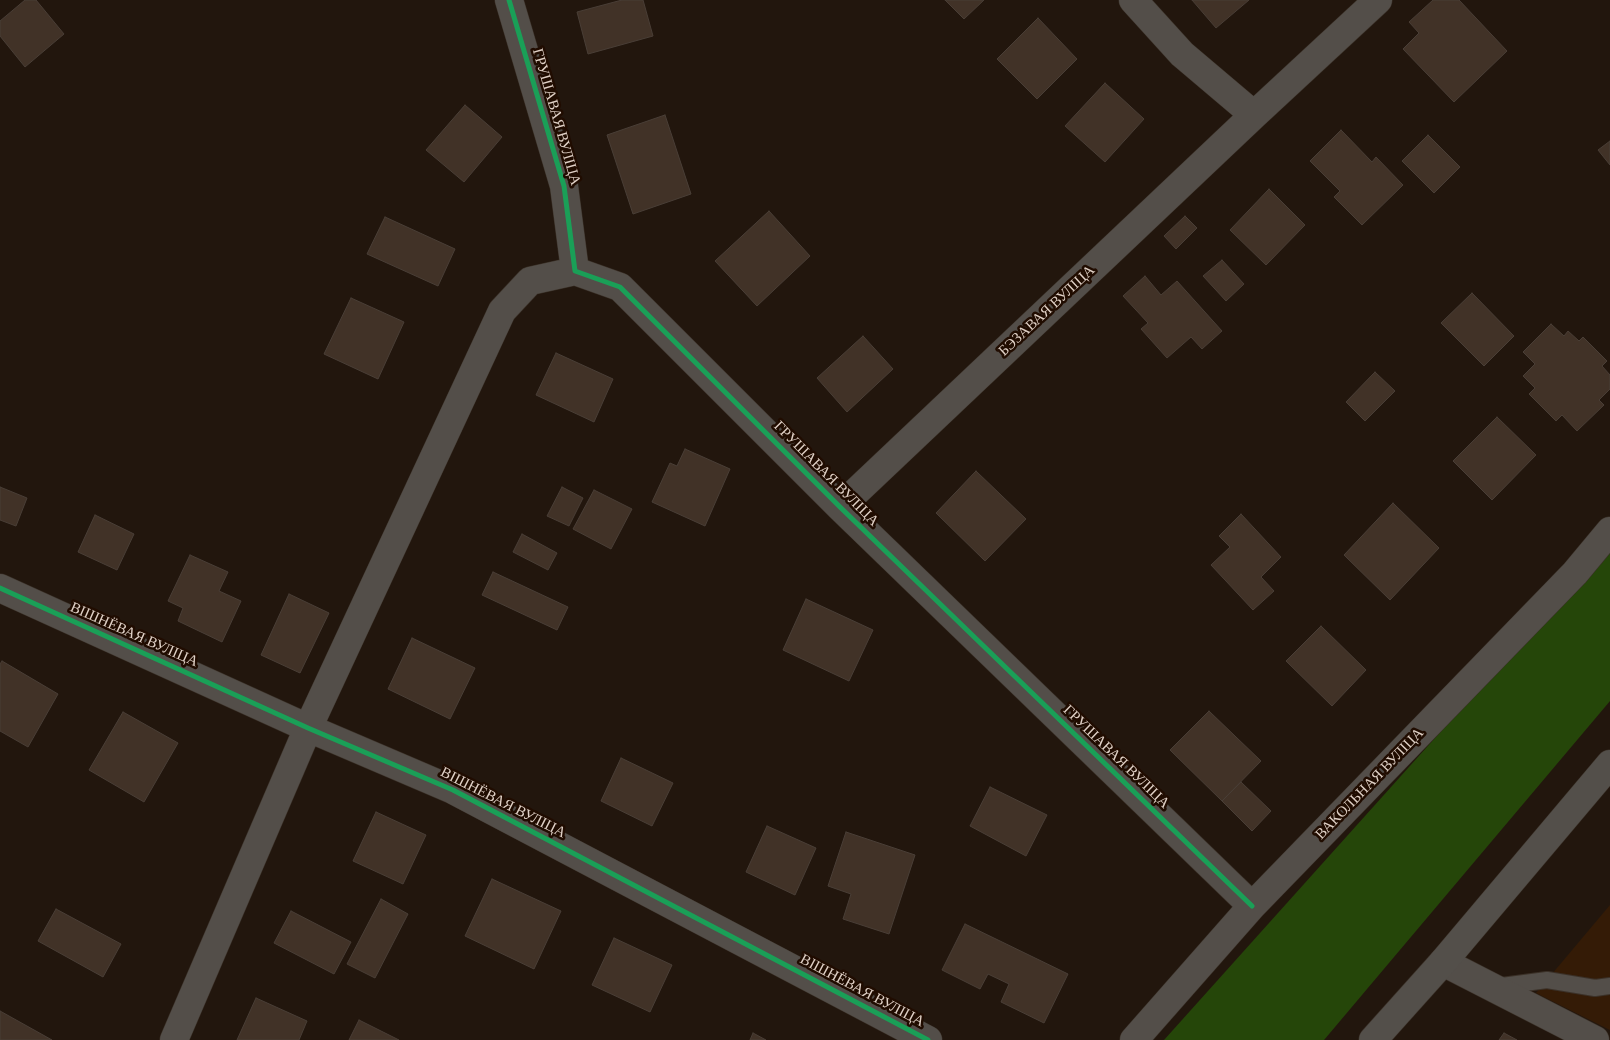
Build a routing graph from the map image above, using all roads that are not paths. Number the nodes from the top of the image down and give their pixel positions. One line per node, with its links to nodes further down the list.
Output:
1 (509, 0): 5 (street, ГРУШАВАЯ ВУЛІЦА)
2 (1133, 0): 4 (street)
3 (1378, 0): 4 (street, БЭЗАВАЯ ВУЛІЦА)
4 (1254, 114): 6 (street, БЭЗАВАЯ ВУЛІЦА)
5 (575, 271): 6 (street, ГРУШАВАЯ ВУЛІЦА); 9 (street)
6 (840, 507): 11 (street, ГРУШАВАЯ ВУЛІЦА)
7 (1610, 531): 11 (street, ВАКОЛЬНАЯ ВУЛІЦА)
8 (0, 588): 9 (street, ВІШНЁВАЯ ВУЛІЦА)
9 (308, 728): 15 (street); 16 (street, ВІШНЁВАЯ ВУЛІЦА)
10 (1610, 764): 12 (main road)
11 (1252, 906): 17 (street, ВАКОЛЬНАЯ ВУЛІЦА)
12 (1443, 962): 14 (street); 18 (main road)
13 (1610, 986): 14 (lane)
14 (1492, 987): 19 (street)
15 (174, 1040)
16 (928, 1040)
17 (1134, 1040)
18 (1373, 1040)
19 (1596, 1040)

